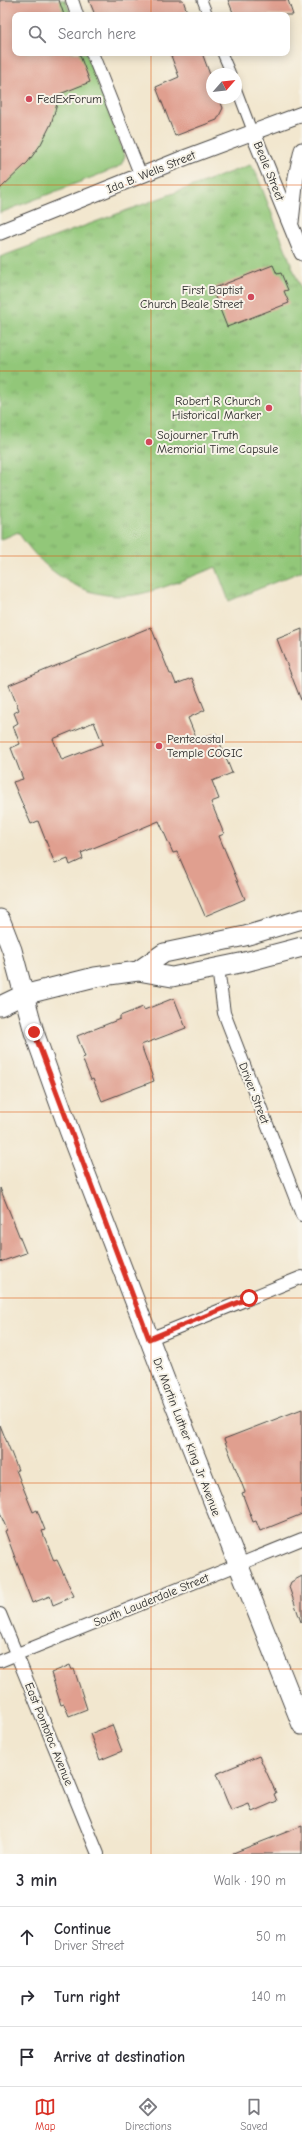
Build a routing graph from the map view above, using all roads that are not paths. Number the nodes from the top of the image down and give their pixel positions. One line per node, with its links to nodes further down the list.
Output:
1 (72, 0): 3 (street)
2 (202, 0): 4 (street)
3 (76, 12)
4 (207, 12)
5 (93, 56): 12 (street)
6 (223, 56): 7 (street)
7 (228, 68)
8 (242, 104): 10 (street, Beale Street)
9 (302, 114): 10 (street, Ida B. Wells Street)
10 (253, 133): 12 (street, Ida B. Wells Street); 13 (street, Beale Street)
11 (302, 150): 13 (street)
12 (141, 176): 14 (street, Ida B. Wells Street)
13 (291, 225): 15 (street, Beale Street)
14 (0, 232)
15 (302, 253)
16 (0, 919): 21 (main road, Dr. Martin Luther King Jr Avenue)
17 (302, 919): 20 (main road)
18 (302, 946): 19 (main road)
19 (218, 968): 20 (main road); 23 (street, Driver Street)
20 (138, 971): 21 (main road)
21 (23, 995): 22 (main road); 25 (main road, Dr. Martin Luther King Jr Avenue)
22 (0, 1006)
23 (302, 1215)
24 (302, 1277): 25 (street)
25 (149, 1339): 27 (main road, Dr. Martin Luther King Jr Avenue)
26 (302, 1539): 27 (street, South Lauderdale Street)
27 (237, 1564): 29 (street, South Lauderdale Street); 31 (main road, Dr. Martin Luther King Jr Avenue)
28 (0, 1614): 29 (street, East Pontotoc Avenue)
29 (16, 1656): 30 (street, South Lauderdale Street); 32 (street, East Pontotoc Avenue)
30 (0, 1661)
31 (302, 1725)
32 (98, 1854)

